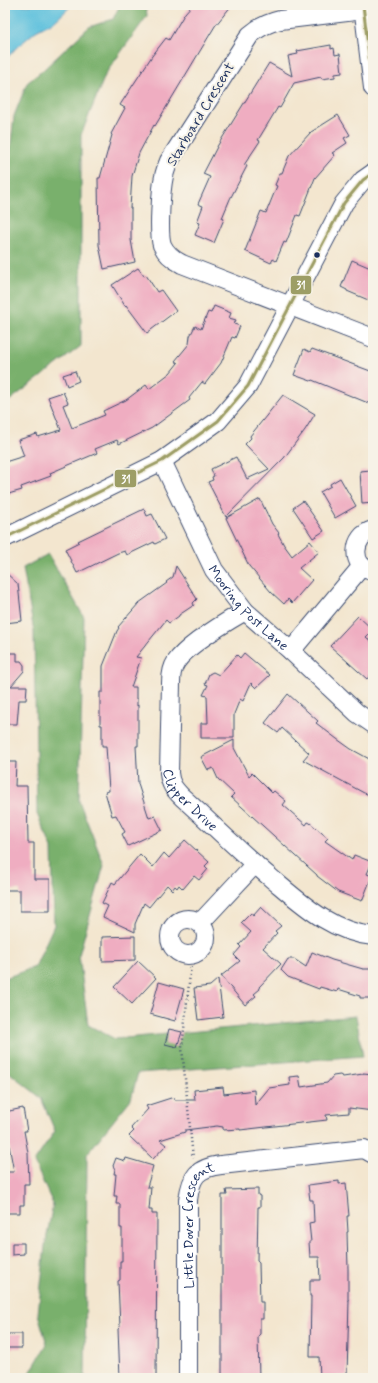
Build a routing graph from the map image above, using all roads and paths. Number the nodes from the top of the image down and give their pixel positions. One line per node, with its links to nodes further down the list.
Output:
1 (364, 8): 2 (street); 4 (street, Starboard Crescent)
2 (373, 88)
3 (373, 173): 4 (street)
4 (290, 305): 5 (street, Starboard Crescent); 6 (street)
5 (373, 338)
6 (162, 461): 8 (street); 10 (street, Mooring Post Lane)
7 (373, 530): 9 (street)
8 (5, 538)
9 (368, 569): 11 (street)
10 (245, 611): 11 (street, Mooring Post Lane); 13 (street, Clipper Drive)
11 (291, 651): 12 (street, Mooring Post Lane)
12 (373, 724)
13 (255, 864): 14 (street); 15 (street, Clipper Drive)
14 (200, 923): 16 (street); 16 (street)
15 (373, 936)
16 (192, 955): 18 (path)
17 (373, 1154): 18 (street, Little Dover Crescent)
18 (196, 1175): 19 (street, Little Dover Crescent)
19 (188, 1378)

